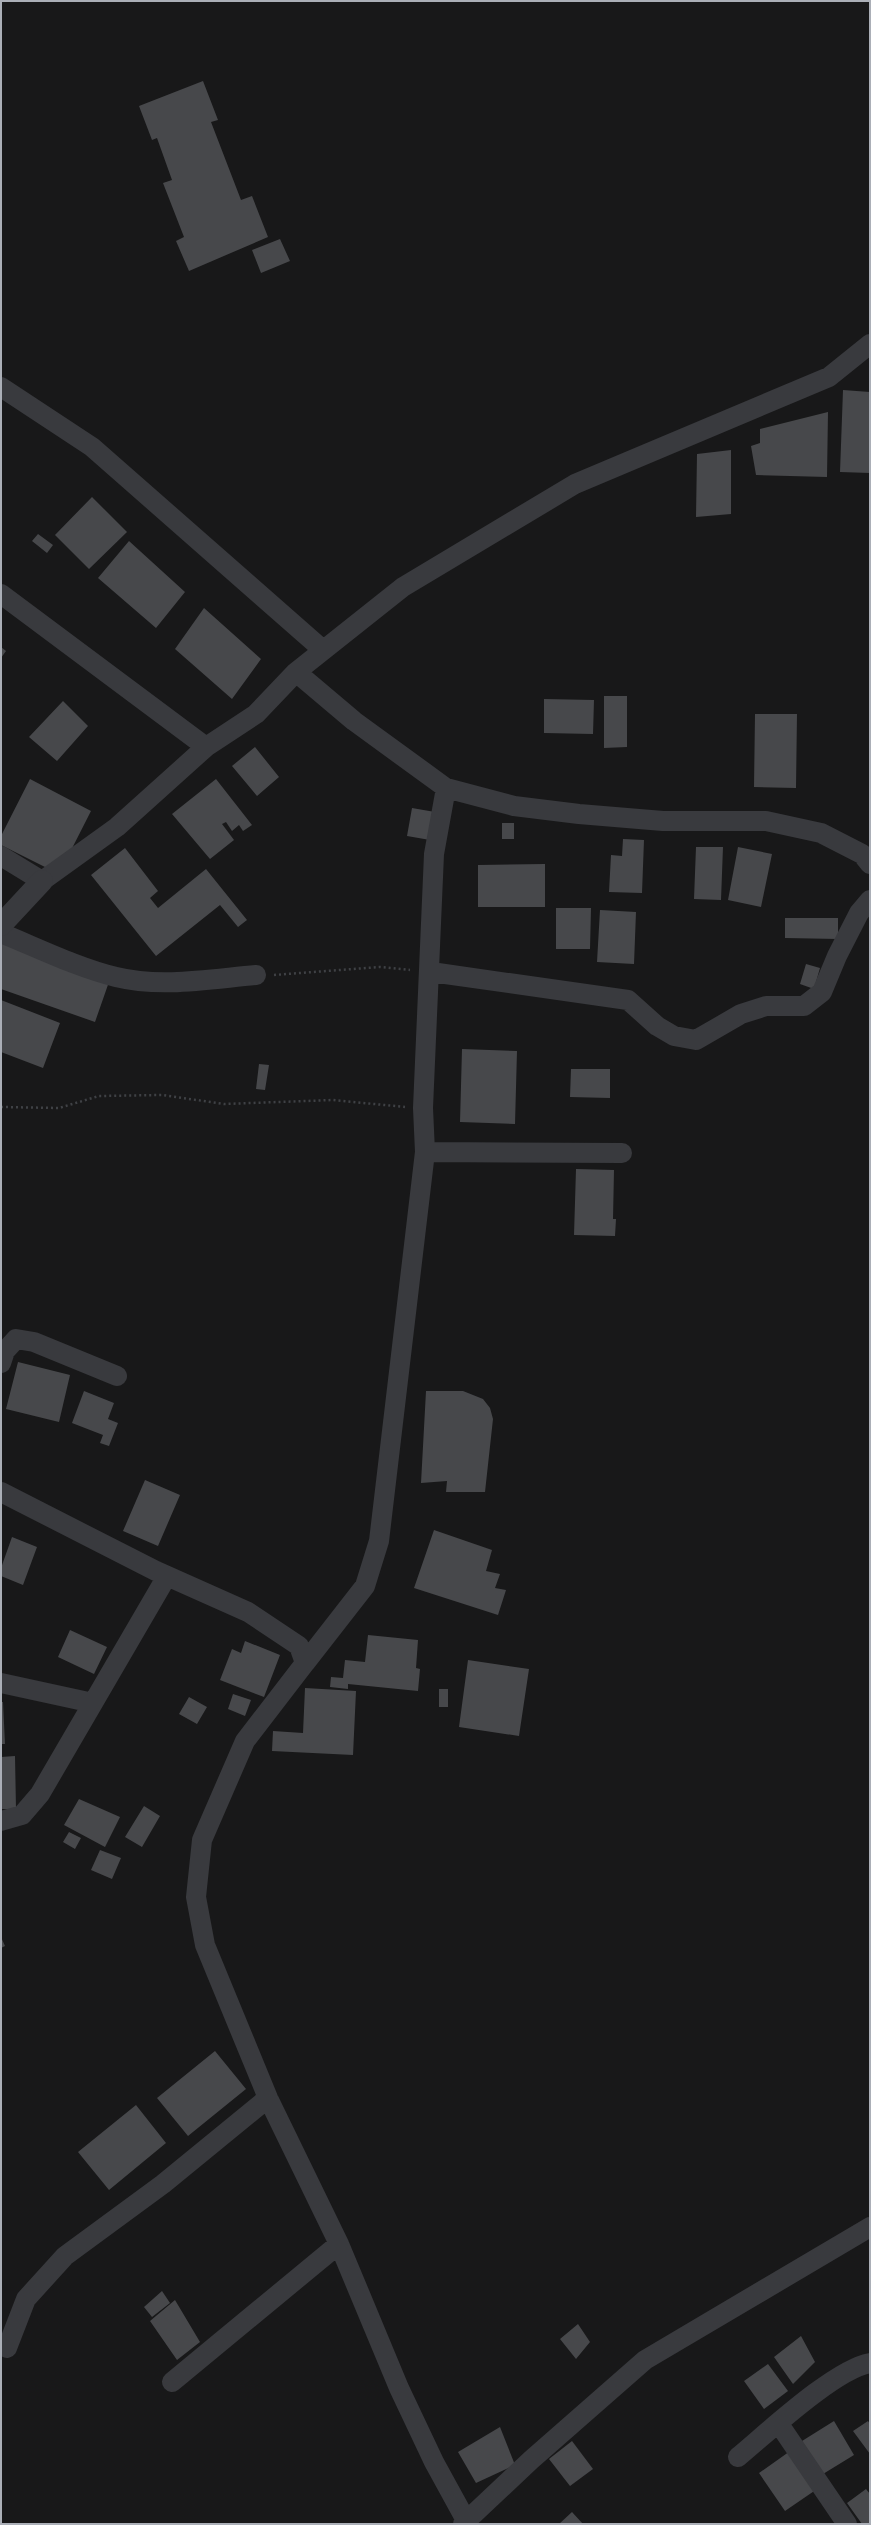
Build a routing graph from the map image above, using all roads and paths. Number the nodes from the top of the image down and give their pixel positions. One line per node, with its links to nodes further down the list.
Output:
1 (870, 344): 4 (street)
2 (1, 387): 4 (street)
3 (1, 594): 6 (street)
4 (323, 650): 5 (street)
5 (296, 672): 6 (street); 7 (street)
6 (206, 747): 10 (street)
7 (446, 788): 9 (street); 14 (street)
8 (1, 856): 10 (street)
9 (870, 864)
10 (42, 881): 12 (street)
11 (870, 900): 14 (street)
12 (1, 925)
13 (1, 933): 15 (street)
14 (431, 972): 15 (path); 17 (street)
15 (256, 975)
16 (1, 1107): 17 (path)
17 (423, 1108): 18 (street)
18 (425, 1152): 19 (street); 24 (street)
19 (622, 1153)
20 (2, 1354): 21 (street)
21 (117, 1376)
22 (1, 1492): 23 (street)
23 (166, 1576): 24 (street); 26 (street)
24 (305, 1663): 28 (street)
25 (2, 1682): 26 (street)
26 (93, 1702): 27 (street)
27 (1, 1821)
28 (268, 2098): 30 (street); 31 (street)
29 (870, 2227): 36 (street)
30 (339, 2244): 33 (street); 36 (street)
31 (1, 2344)
32 (870, 2363): 34 (street)
33 (172, 2382)
34 (779, 2424): 35 (street); 37 (street)
35 (738, 2458)
36 (466, 2523)
37 (847, 2524)

